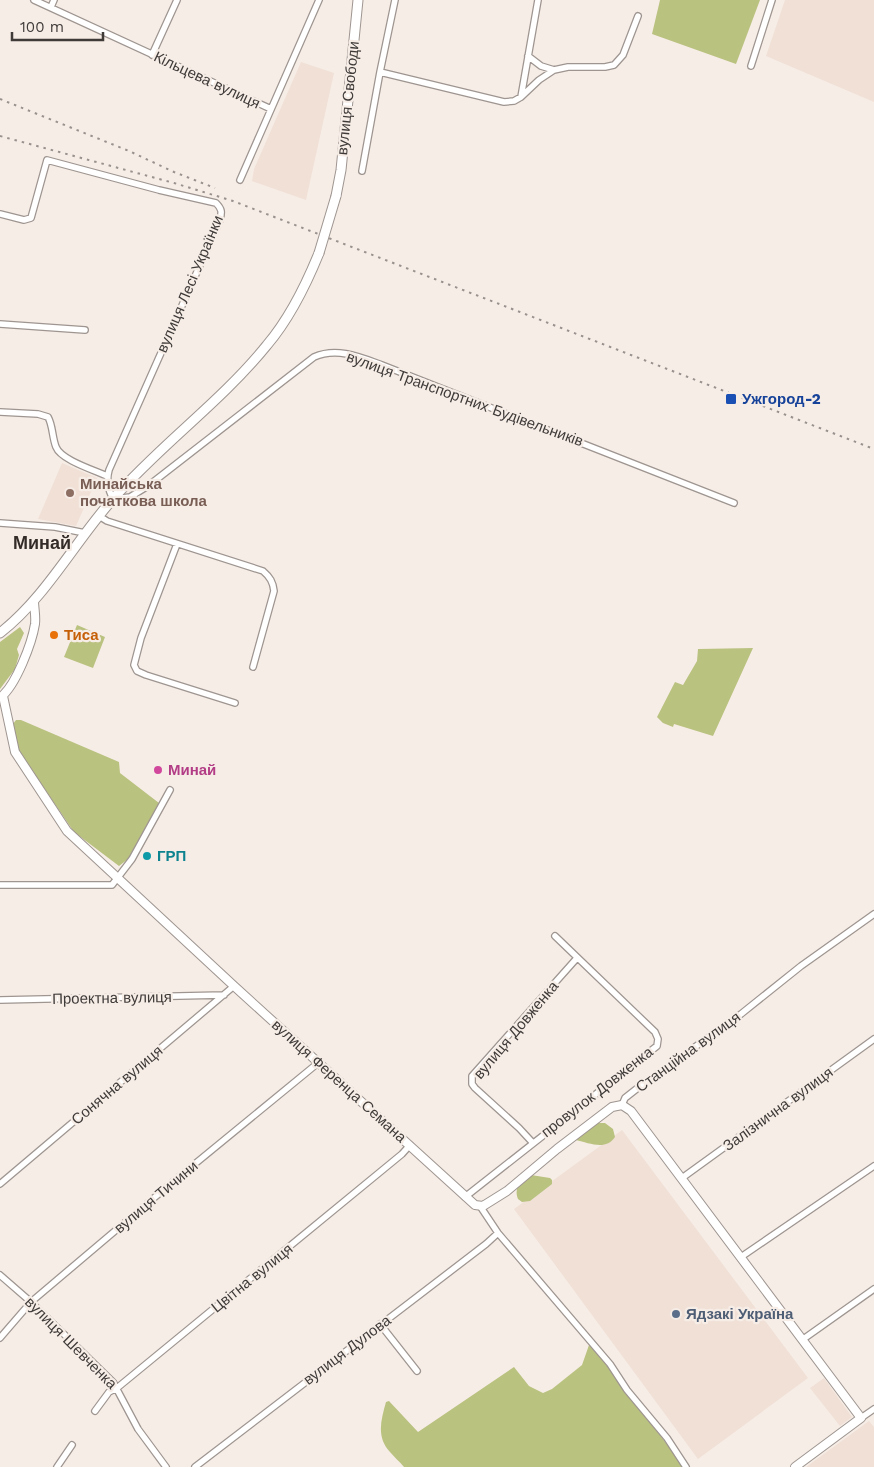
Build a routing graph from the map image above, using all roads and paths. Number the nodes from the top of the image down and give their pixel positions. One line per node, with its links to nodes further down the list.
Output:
1 (34, 0): 9 (street, Кільцева вулиця)
2 (54, 0): 9 (street)
3 (177, 0): 11 (street)
4 (319, 0): 17 (street)
5 (358, 0): 25 (main road, вулиця Свободи, bridge)
6 (394, 0): 15 (street)
7 (538, 0): 12 (street)
8 (772, 0): 13 (street)
9 (51, 7): 11 (street, Кільцева вулиця)
10 (638, 16): 14 (street)
11 (152, 54): 17 (street, Кільцева вулиця)
12 (528, 56): 14 (street); 16 (street)
13 (751, 66)
14 (554, 70): 16 (street)
15 (380, 72): 16 (street); 18 (street)
16 (521, 97)
17 (271, 109): 19 (street)
18 (362, 171)
19 (240, 180)
20 (0, 214): 24 (street, вулиця Лесі Українки)
21 (0, 324): 22 (street)
22 (86, 330)
23 (0, 412): 24 (street)
24 (107, 476): 25 (street)
25 (113, 499): 26 (street, вулиця Транспортних Будівельників); 27 (main road, вулиця Свободи)
26 (734, 503)
27 (98, 516): 29 (main road, вулиця Свободи); 30 (street)
28 (0, 523): 29 (street)
29 (85, 533): 31 (main road, вулиця Свободи)
30 (177, 544): 33 (street); 35 (street)
31 (34, 601): 32 (main road, вулиця Свободи); 34 (street)
32 (0, 633)
33 (253, 667)
34 (2, 697): 37 (street, вулиця Ференца Семана)
35 (235, 703)
36 (170, 790): 37 (street)
37 (118, 879): 38 (street); 42 (street, вулиця Ференца Семана)
38 (0, 884)
39 (874, 914): 47 (street, Станційна вулиця)
40 (555, 936): 41 (street, провулок Довженка)
41 (577, 958): 48 (street, вулиця Довженка); 48 (street, провулок Довженка)
42 (234, 986): 43 (street, Сонячна вулиця); 46 (street, вулиця Ференца Семана)
43 (224, 995): 44 (street, Проектна вулиця); 52 (street, Сонячна вулиця)
44 (0, 1000)
45 (874, 1039): 51 (street, Залізнична вулиця)
46 (318, 1063): 49 (street, вулиця Ференца Семана); 59 (street, вулиця Тичини)
47 (622, 1105): 51 (street); 54 (street, Станційна вулиця)
48 (532, 1142): 53 (street, провулок Довженка)
49 (410, 1145): 53 (street, вулиця Ференца Семана); 64 (street, Цвітна вулиця)
50 (874, 1166): 56 (street)
51 (682, 1178): 56 (street)
52 (0, 1184)
53 (465, 1197): 54 (street, вулиця Ференца Семана)
54 (480, 1206): 55 (street, вулиця Ференца Семана)
55 (498, 1233): 60 (street, вулиця Дулова); 72 (street, вулиця Ференца Семана)
56 (741, 1257): 62 (street)
57 (0, 1275): 59 (street, вулиця Шевченка)
58 (874, 1289): 62 (street)
59 (31, 1302): 61 (street, вулиця Тичини); 64 (street, вулиця Шевченка)
60 (380, 1324): 63 (street); 71 (street, вулиця Дулова)
61 (0, 1338)
62 (802, 1340): 67 (street)
63 (417, 1371)
64 (117, 1388): 66 (street, Цвітна вулиця); 70 (street, вулиця Шевченка)
65 (874, 1409): 67 (street)
66 (95, 1411)
67 (861, 1418): 73 (street)
68 (72, 1445): 69 (street)
69 (57, 1467)
70 (166, 1467)
71 (195, 1467)
72 (686, 1467)
73 (795, 1467)

